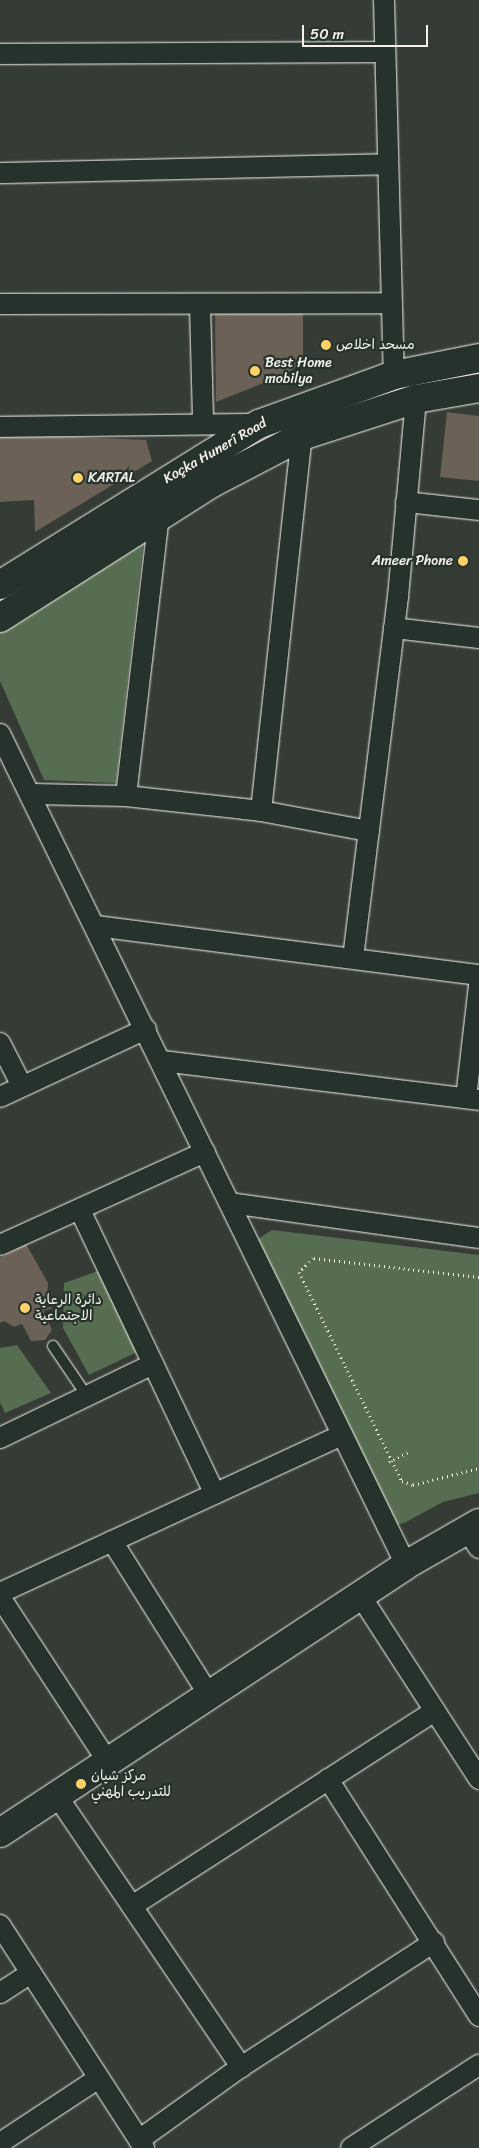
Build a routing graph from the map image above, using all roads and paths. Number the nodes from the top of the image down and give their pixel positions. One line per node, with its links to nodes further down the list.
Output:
1 (384, 0): 2 (street)
2 (385, 52): 3 (street); 4 (street)
3 (0, 54)
4 (387, 164): 5 (street); 6 (street)
5 (0, 173)
6 (390, 303): 8 (street); 10 (street)
7 (0, 304): 8 (street)
8 (200, 305): 13 (street)
9 (479, 358): 10 (main road, Koçka Hunerî Road)
10 (394, 375): 14 (main road, Koçka Hunerî Road)
11 (479, 388): 12 (main road)
12 (416, 399): 16 (main road); 17 (street)
13 (203, 422): 14 (street); 15 (street)
14 (259, 424): 20 (main road, Koçka Hunerî Road)
15 (0, 427)
16 (302, 436): 19 (main road); 28 (street)
17 (406, 502): 18 (street); 22 (street)
18 (479, 510)
19 (159, 517): 21 (main road); 27 (street)
20 (0, 585)
21 (0, 618)
22 (394, 628): 23 (street); 29 (street)
23 (479, 638)
24 (0, 734): 25 (street)
25 (7, 766): 26 (street)
26 (32, 794): 27 (street); 30 (street)
27 (126, 796): 28 (street)
28 (261, 811): 29 (street)
29 (369, 831): 31 (street)
30 (96, 926): 31 (street); 34 (street)
31 (353, 958): 32 (street)
32 (479, 975)
33 (479, 985): 39 (street)
34 (146, 1029): 36 (street); 37 (street)
35 (0, 1043): 37 (street)
36 (162, 1061): 39 (street); 40 (street)
37 (22, 1086): 38 (street)
38 (0, 1097)
39 (472, 1099)
40 (206, 1152): 41 (street); 42 (street)
41 (230, 1203): 43 (street); 49 (street)
42 (80, 1210): 44 (street); 47 (street)
43 (479, 1238)
44 (0, 1245)
45 (479, 1277): 52 (path)
46 (53, 1346): 48 (lane)
47 (153, 1364): 48 (street); 54 (street)
48 (88, 1396): 50 (street)
49 (342, 1435): 54 (street); 57 (street)
50 (0, 1438)
51 (409, 1452): 52 (path)
52 (389, 1462): 53 (path)
53 (479, 1468)
54 (215, 1494): 56 (street)
55 (475, 1533): 57 (main road)
56 (112, 1542): 58 (street); 60 (street)
57 (406, 1565): 59 (main road)
58 (0, 1595): 62 (street)
59 (360, 1595): 60 (main road); 61 (street)
60 (209, 1695): 62 (main road)
61 (435, 1711): 63 (street); 64 (street)
62 (108, 1762): 65 (main road)
63 (328, 1779): 67 (street); 69 (street)
64 (479, 1779)
65 (56, 1796): 66 (main road); 67 (street)
66 (0, 1833)
67 (132, 1906): 74 (street)
68 (0, 1926): 70 (street)
69 (434, 1942): 72 (street); 74 (street)
70 (31, 1973): 71 (street); 75 (street)
71 (0, 1993)
72 (479, 2016)
73 (479, 2065): 78 (street)
74 (241, 2067): 77 (street)
75 (99, 2078): 76 (street); 77 (street)
76 (0, 2143)
77 (142, 2144)
78 (351, 2148)

